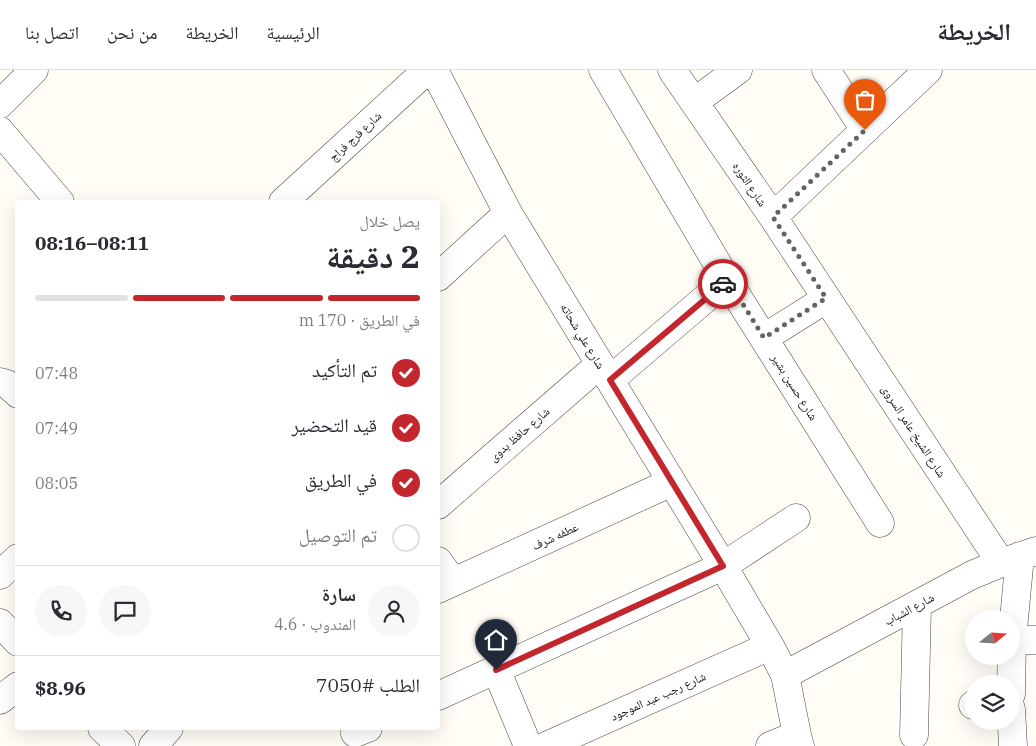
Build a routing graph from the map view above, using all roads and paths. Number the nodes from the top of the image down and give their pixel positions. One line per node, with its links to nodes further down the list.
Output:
1 (34, 70): 10 (street)
2 (427, 70): 14 (street, شارع فرج فراج)
3 (434, 70): 15 (street, شارع علي شحاته)
4 (603, 70): 18 (street, شارع حسين بشير)
5 (672, 70): 9 (street, شارع الثوره)
6 (738, 70): 9 (street)
7 (826, 70): 12 (street)
8 (928, 70): 12 (street)
9 (694, 102): 16 (street, شارع الثوره)
10 (0, 104)
11 (0, 130): 13 (street)
12 (865, 130): 16 (street)
13 (58, 200)
14 (285, 200)
15 (508, 213): 17 (street); 21 (street, شارع علي شحاته)
16 (773, 217): 19 (street, شارع الثوره)
17 (440, 275)
18 (728, 280): 20 (street, شارع حسين بشير); 21 (street, شارع حافظ بدوى)
19 (826, 298): 20 (street); 28 (street, شارع الشيخ عامر السروى)
20 (764, 338): 27 (street, شارع حسين بشير)
21 (605, 372): 24 (street, شارع علي شحاته); 25 (street, شارع حافظ بدوى)
22 (0, 382): 23 (street)
23 (15, 391)
24 (672, 482): 30 (street, شارع علي شحاته); 33 (street, عطفه شرف)
25 (440, 503)
26 (796, 518): 30 (street)
27 (880, 523)
28 (1019, 557): 34 (street, شارع الشباب); 37 (street)
29 (15, 561): 32 (street)
30 (723, 566): 38 (street, شارع علي شحاته); 39 (street)
31 (440, 568): 33 (street)
32 (0, 575)
33 (445, 586)
34 (917, 605): 40 (street, شارع الشباب); 48 (street)
35 (0, 623): 36 (street)
36 (15, 639)
37 (1024, 640): 41 (street)
38 (770, 646): 40 (street, شارع علي شحاته); 54 (street, شارع رجب عبد الموجود)
39 (496, 670): 43 (street); 53 (street)
40 (785, 675): 49 (street, شارع علي شحاته)
41 (1016, 675)
42 (15, 688): 44 (street)
43 (440, 695)
44 (0, 700)
45 (104, 730): 51 (street)
46 (167, 730): 52 (street)
47 (1013, 730): 56 (street)
48 (914, 734)
49 (798, 740): 55 (street)
50 (1036, 740): 56 (street)
51 (121, 746)
52 (153, 746)
53 (528, 746)
54 (546, 746)
55 (770, 746)
56 (1014, 746)

